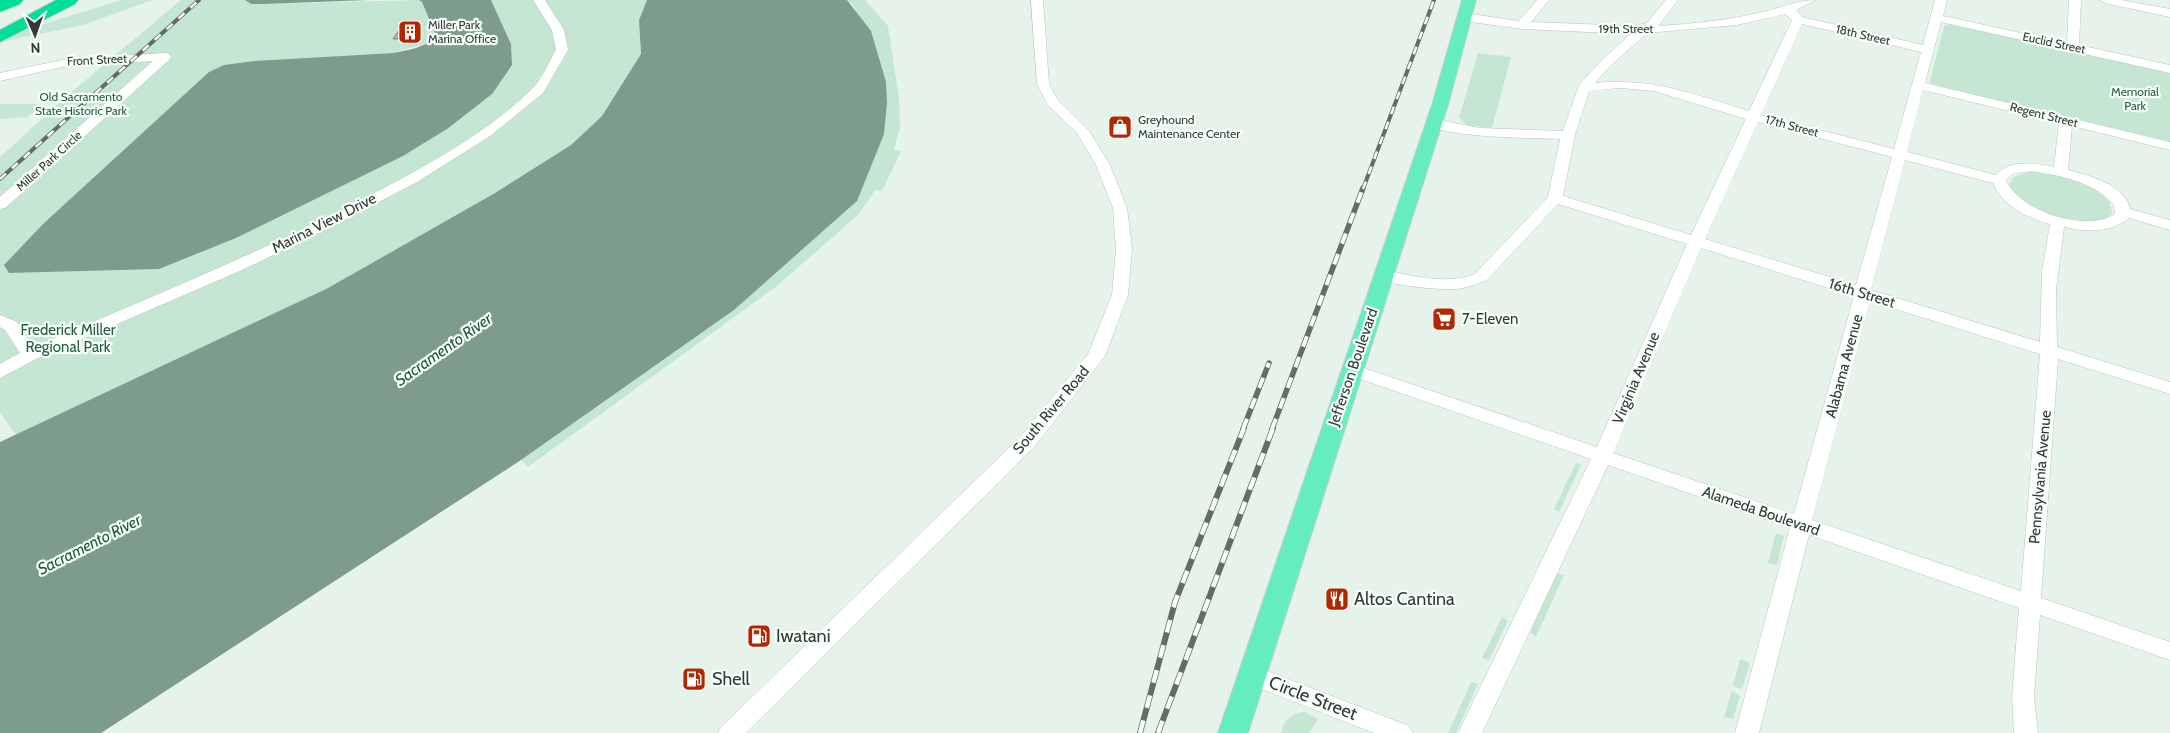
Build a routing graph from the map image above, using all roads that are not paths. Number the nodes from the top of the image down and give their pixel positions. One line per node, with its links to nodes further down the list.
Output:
1 (14, 0): 13 (highway)
2 (46, 0): 18 (highway)
3 (69, 0): 21 (highway)
4 (539, 0): 47 (street, Marina View Drive)
5 (1037, 0): 56 (street, South River Road)
6 (1469, 0): 16 (main road, Jefferson Boulevard)
7 (1542, 0): 19 (street)
8 (1672, 0): 20 (street)
9 (1942, 0): 17 (street, Alabama Avenue)
10 (2076, 0): 22 (street)
11 (2105, 0): 14 (street)
12 (1807, 2): 15 (street, Virginia Avenue)
13 (0, 7)
14 (2170, 13)
15 (1792, 15): 20 (street, 19th Street); 23 (street, 18th Street); 29 (street, Virginia Avenue)
16 (1464, 17): 19 (street, 19th Street); 31 (main road, Jefferson Boulevard)
17 (1937, 18): 22 (street, Euclid Street); 23 (street, Alabama Avenue)
18 (0, 23)
19 (1522, 25): 20 (street, 19th Street)
20 (1645, 30): 28 (street)
21 (0, 37)
22 (2073, 47): 25 (street, Euclid Street)
23 (1927, 50): 27 (street, Alabama Avenue)
24 (165, 57): 26 (street, Front Street); 38 (street, Miller Park Circle)
25 (2170, 69)
26 (0, 77)
27 (1918, 85): 30 (street, Regent Street); 34 (street, Alabama Avenue)
28 (1584, 88): 29 (street, 17th Street); 32 (street)
29 (1754, 116): 34 (street, 17th Street); 42 (street, Virginia Avenue)
30 (2066, 121): 33 (street, Regent Street); 35 (street)
31 (1434, 123): 32 (street); 43 (main road, Jefferson Boulevard)
32 (1568, 136): 37 (street)
33 (2170, 146)
34 (1900, 154): 36 (street, 17th Street); 44 (street, Alabama Avenue)
35 (2061, 171): 36 (street); 39 (street)
36 (1999, 180): 40 (street)
37 (1555, 198): 42 (street, 16th Street); 43 (street)
38 (0, 205)
39 (2124, 212): 40 (street); 41 (street)
40 (2058, 222): 46 (street, Pennsylvania Avenue)
41 (2170, 225)
42 (1696, 241): 44 (street, 16th Street); 51 (street, Virginia Avenue)
43 (1383, 275): 48 (main road, Jefferson Boulevard)
44 (1863, 294): 46 (street, 16th Street); 52 (street, Alabama Avenue)
45 (0, 320): 47 (street)
46 (2048, 351): 50 (street, 16th Street); 53 (street, Pennsylvania Avenue)
47 (30, 355): 49 (street, Marina View Drive)
48 (1352, 370): 51 (street, Alameda Boulevard); 55 (main road, Jefferson Boulevard)
49 (0, 372)
50 (2170, 388)
51 (1602, 457): 52 (street, Alameda Boulevard); 59 (street, Virginia Avenue)
52 (1801, 525): 53 (street, Alameda Boulevard); 60 (street, Alabama Avenue)
53 (2030, 604): 54 (street, Alameda Boulevard); 61 (street, Pennsylvania Avenue)
54 (2170, 651)
55 (1252, 675): 57 (main road, Jefferson Boulevard); 58 (street, Circle Street)
56 (730, 733)
57 (1233, 733)
58 (1401, 733)
59 (1470, 733)
60 (1747, 733)
61 (2026, 733)

